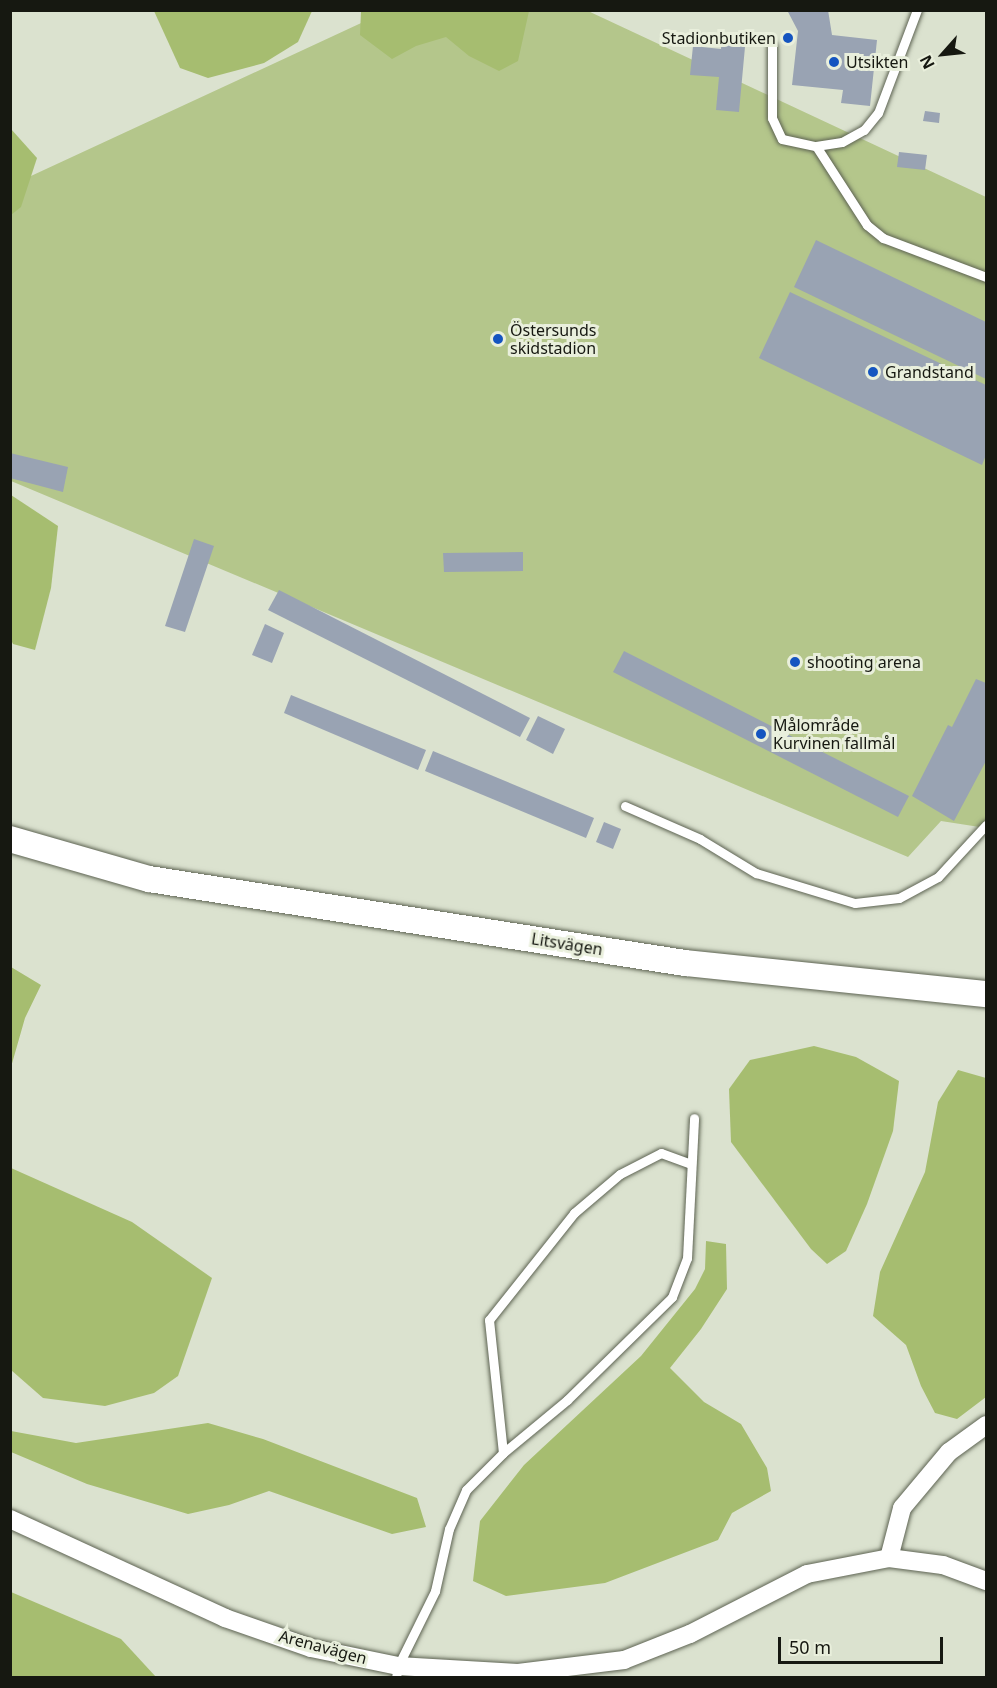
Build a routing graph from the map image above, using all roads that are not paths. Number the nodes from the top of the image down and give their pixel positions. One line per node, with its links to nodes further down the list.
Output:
1 (917, 10): 3 (lane)
2 (772, 46): 3 (lane)
3 (816, 146): 4 (lane)
4 (987, 277)
5 (625, 806): 6 (lane)
6 (987, 825)
7 (10, 839): 8 (main road, Litsvägen)
8 (987, 994)
9 (694, 1118): 10 (lane)
10 (690, 1164): 12 (lane); 12 (lane)
11 (987, 1425): 14 (street)
12 (503, 1453): 16 (lane)
13 (10, 1519): 16 (street, Arenavägen)
14 (889, 1558): 15 (street, Arenavägen); 16 (street, Arenavägen)
15 (987, 1581)
16 (397, 1672)

